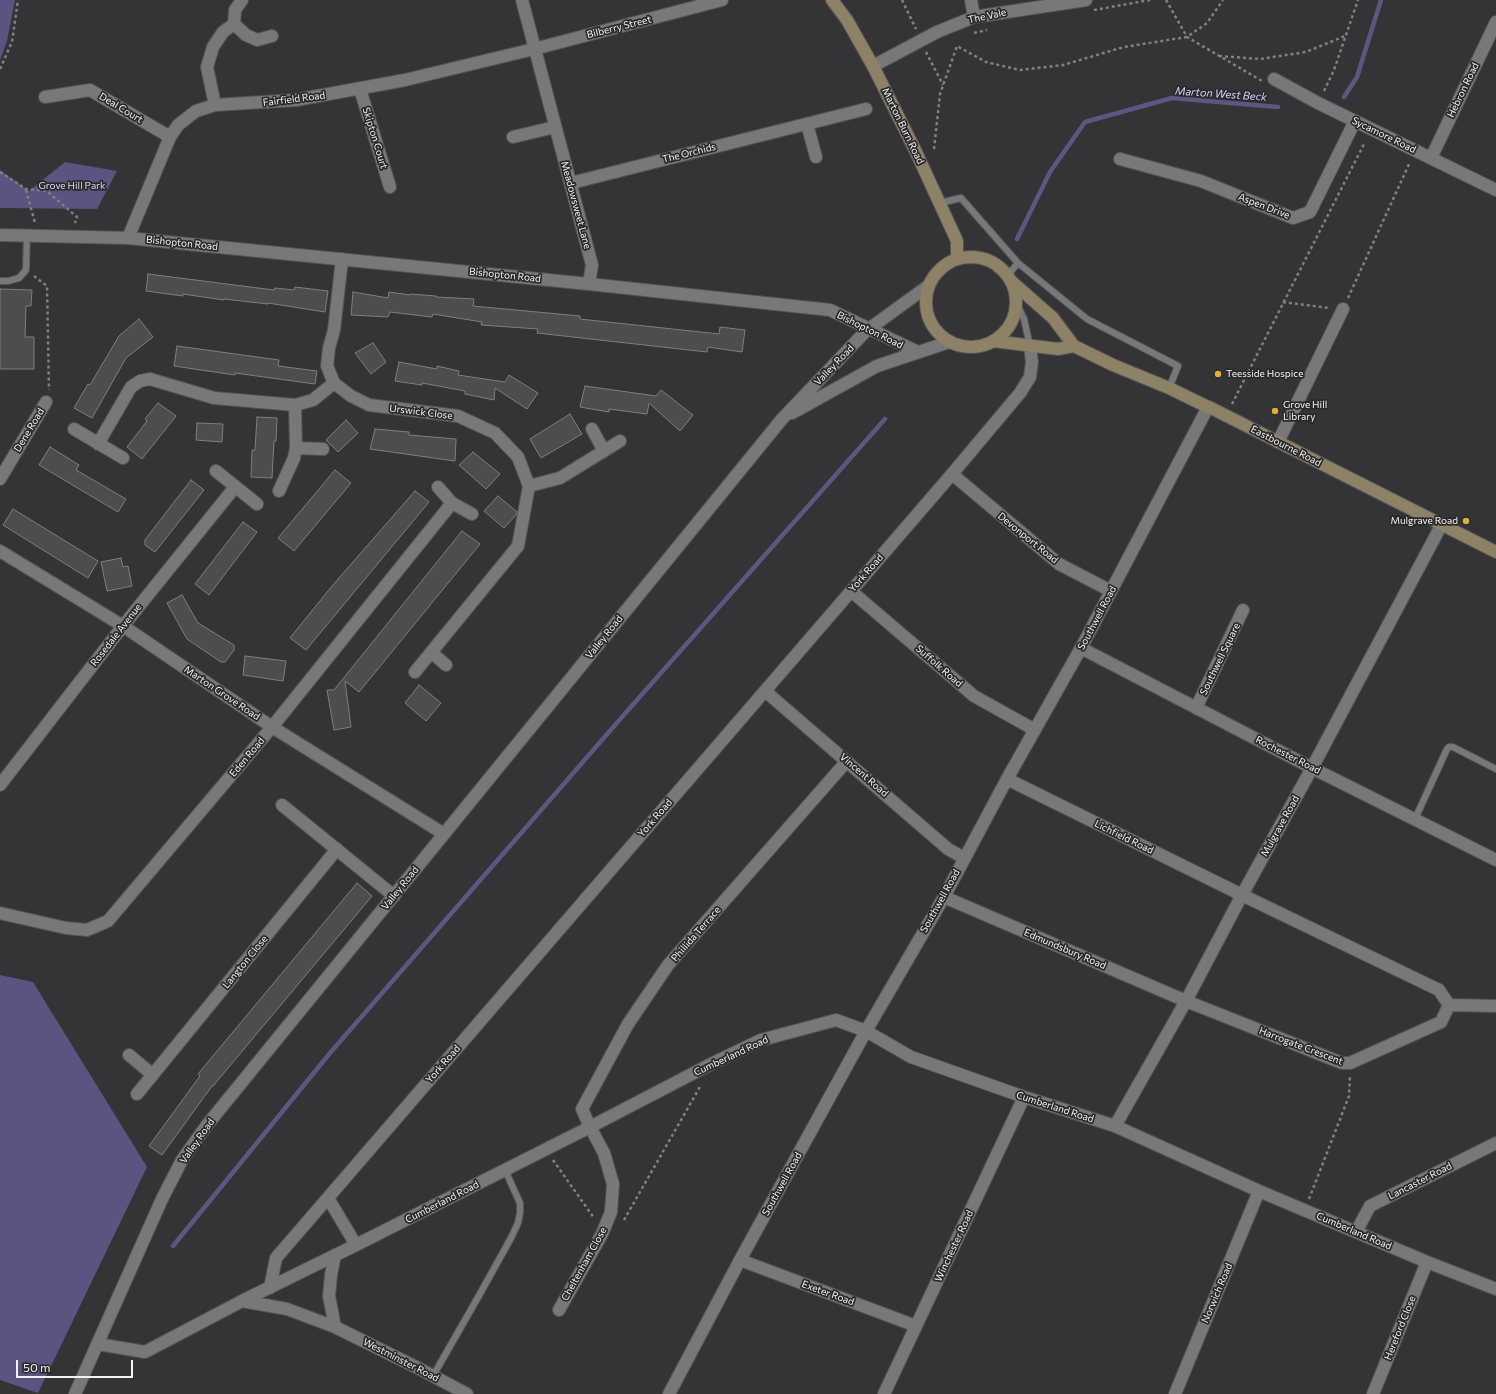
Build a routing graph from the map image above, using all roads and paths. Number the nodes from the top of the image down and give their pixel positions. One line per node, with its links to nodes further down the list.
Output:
1 (18, 0): 26 (path)
2 (242, 0): 15 (street)
3 (522, 0): 21 (street, Meadowsweet Lane)
4 (722, 0): 11 (street, Bilberry Street)
5 (832, 0): 25 (street, Marton Burn Road)
6 (971, 0): 13 (street)
7 (1150, 0): 12 (path)
8 (1166, 0): 20 (path)
9 (1223, 0): 20 (path)
10 (1358, 0): 19 (path)
11 (702, 3): 21 (street, Bilberry Street)
12 (1087, 6): 13 (street, The Vale)
13 (974, 17): 25 (street, The Vale)
14 (1496, 22): 42 (street, Hebron Road)
15 (234, 24): 18 (street); 31 (street)
16 (989, 30): 17 (path)
17 (973, 33)
18 (272, 36)
19 (1345, 36): 24 (path); 30 (path)
20 (1187, 37): 24 (path); 39 (path)
21 (534, 49): 28 (street, Fairfield Road); 35 (street, Meadowsweet Lane)
22 (925, 49): 23 (path)
23 (919, 54)
24 (1217, 56): 27 (path)
25 (873, 66): 49 (street, Marton Burn Road)
26 (0, 69)
27 (1274, 79): 30 (street, Sycamore Road)
28 (360, 89): 31 (street, Fairfield Road); 46 (street, Skipton Court)
29 (46, 97): 37 (street, Deal Court)
30 (1318, 103): 33 (street, Sycamore Road)
31 (215, 105): 37 (street, Fairfield Road)
32 (866, 109): 34 (street, The Orchids)
33 (1355, 121): 36 (street, Sycamore Road); 43 (street, Aspen Drive)
34 (807, 124): 41 (street); 45 (street, The Orchids)
35 (555, 127): 38 (street); 45 (street, Meadowsweet Lane)
36 (1372, 129): 40 (street, Sycamore Road); 63 (path)
37 (170, 137): 53 (street, Fairfield Road)
38 (513, 137)
39 (934, 149)
40 (1416, 151): 42 (street, Sycamore Road); 64 (path)
41 (816, 157)
42 (1431, 158): 48 (street, Sycamore Road)
43 (1120, 159)
44 (0, 172): 47 (path)
45 (571, 183): 60 (street, Meadowsweet Lane)
46 (390, 187)
47 (26, 189): 50 (path); 52 (path)
48 (1496, 190)
49 (940, 203): 54 (street, Marton Burn Road); 56 (lane)
50 (76, 217)
51 (0, 235): 52 (street)
52 (38, 236): 53 (street, Bishopton Road); 57 (lane)
53 (128, 238): 55 (street, Bishopton Road)
54 (957, 258): 58 (street); 61 (street)
55 (342, 259): 60 (street, Bishopton Road); 71 (street)
56 (1018, 263): 58 (lane); 72 (lane)
57 (26, 270): 59 (lane); 73 (path)
58 (1009, 278): 62 (street); 69 (street)
59 (0, 281)
60 (589, 284): 65 (street, Bishopton Road)
61 (928, 286): 65 (street, Valley Road); 67 (street)
62 (1016, 302): 66 (street); 68 (lane)
63 (1284, 302): 64 (path); 75 (path)
64 (1343, 309): 80 (street)
65 (868, 329): 70 (street, Bishopton Road); 76 (street, Valley Road)
66 (993, 341): 67 (street); 68 (street)
67 (949, 342): 70 (street, Valley Road)
68 (1030, 346): 69 (street); 87 (street, York Road)
69 (1074, 346): 72 (street, Eastbourne Road)
70 (918, 352): 76 (street, Valley Road)
71 (334, 383): 74 (street); 89 (street, Urswick Close)
72 (1169, 388): 75 (street, Eastbourne Road)
73 (46, 402): 88 (street, Dene Road)
74 (295, 405): 81 (street); 82 (street)
75 (1209, 407): 80 (street, Eastbourne Road); 100 (street, Southwell Road)
76 (782, 419): 118 (street, Valley Road)
77 (74, 429): 81 (street)
78 (592, 429): 84 (street)
79 (620, 441): 84 (street)
80 (1278, 442): 96 (street, Eastbourne Road)
81 (98, 444): 85 (street)
82 (296, 448): 83 (street); 92 (street)
83 (323, 449)
84 (604, 451): 89 (street)
85 (123, 458)
86 (216, 471): 90 (street)
87 (952, 474): 99 (street, York Road); 100 (street, Devonport Road)
88 (0, 479)
89 (529, 486): 104 (street)
90 (235, 487): 94 (street); 102 (street, Rosedale Avenue)
91 (438, 487): 93 (street)
92 (279, 491)
93 (452, 503): 95 (street); 109 (street, Eden Road)
94 (257, 504)
95 (472, 514)
96 (1442, 524): 98 (street, Eastbourne Road); 112 (street, Mulgrave Road)
97 (0, 551): 102 (street, Marton Grove Road)
98 (1496, 552)
99 (851, 590): 107 (street, York Road); 110 (street, Suffolk Road)
100 (1111, 591): 103 (street, Southwell Road)
101 (1243, 610): 108 (street, Southwell Square)
102 (123, 626): 109 (street, Marton Grove Road); 115 (street, Rosedale Avenue)
103 (1081, 648): 108 (street, Rochester Road); 110 (street, Southwell Road)
104 (430, 652): 105 (street); 106 (street)
105 (446, 666)
106 (415, 672)
107 (765, 691): 111 (street, Vincent Road); 142 (street, York Road)
108 (1196, 708): 112 (street, Rochester Road)
109 (272, 727): 118 (street, Marton Grove Road); 125 (street, Eden Road)
110 (1035, 730): 114 (street, Southwell Road)
111 (847, 760): 120 (street, Vincent Road); 137 (street, Phillida Terrace)
112 (1312, 768): 117 (street, Rochester Road); 122 (street, Mulgrave Road)
113 (1496, 769): 117 (lane)
114 (1007, 780): 120 (street, Southwell Road); 122 (street, Lichfield Road)
115 (0, 785)
116 (282, 805): 119 (street)
117 (1415, 819): 121 (street, Rochester Road)
118 (444, 834): 123 (street, Valley Road)
119 (337, 849): 123 (street); 132 (street, Langton Close)
120 (964, 858): 124 (street, Southwell Road)
121 (1496, 860)
122 (1242, 895): 126 (street, Mulgrave Road); 127 (street)
123 (394, 896): 157 (street, Valley Road)
124 (944, 897): 126 (street, Edmundsbury Road); 129 (street, Southwell Road)
125 (0, 913)
126 (1186, 1001): 131 (street, Harrogate Crescent); 136 (street, Mulgrave Road)
127 (1449, 1005): 128 (street); 131 (street, Harrogate Crescent)
128 (1496, 1006)
129 (866, 1030): 135 (street, Cumberland Road); 137 (street, Cumberland Road); 149 (street, Southwell Road)
130 (129, 1055): 132 (street)
131 (1350, 1063): 143 (path)
132 (153, 1075): 134 (street, Langton Close)
133 (702, 1084): 144 (path)
134 (137, 1094)
135 (1024, 1097): 136 (street, Cumberland Road); 155 (street, Winchester Road)
136 (1115, 1126): 141 (street, Cumberland Road)
137 (590, 1127): 139 (street, Cumberland Road); 146 (street, Cheltenham Close)
138 (1496, 1143): 145 (street, Lancaster Road)
139 (546, 1149): 140 (street, Cumberland Road); 146 (path)
140 (505, 1170): 147 (street, Cumberland Road); 158 (lane)
141 (1259, 1191): 143 (street, Cumberland Road); 163 (street, Norwich Road)
142 (328, 1198): 147 (street); 151 (street, York Road)
143 (1305, 1210): 145 (street, Cumberland Road)
144 (624, 1221)
145 (1356, 1232): 150 (street, Cumberland Road)
146 (602, 1234): 154 (street, Cheltenham Close)
147 (356, 1246): 148 (street, Cumberland Road)
148 (335, 1255): 151 (street, Cumberland Road); 156 (street)
149 (740, 1260): 155 (street, Exeter Road); 162 (street, Southwell Road)
150 (1426, 1262): 152 (street, Cumberland Road); 164 (street, Hereford Close)
151 (270, 1288): 153 (street, Cumberland Road)
152 (1496, 1289)
153 (242, 1301): 156 (street, Westminster Road); 157 (street, Cumberland Road)
154 (559, 1310)
155 (916, 1326): 159 (street, Winchester Road)
156 (335, 1327): 158 (street, Westminster Road)
157 (98, 1344): 160 (street, Valley Road)
158 (433, 1376): 161 (street, Westminster Road)
159 (887, 1393)
160 (75, 1394)
161 (467, 1394)
162 (669, 1394)
163 (1175, 1394)
164 (1373, 1394)

